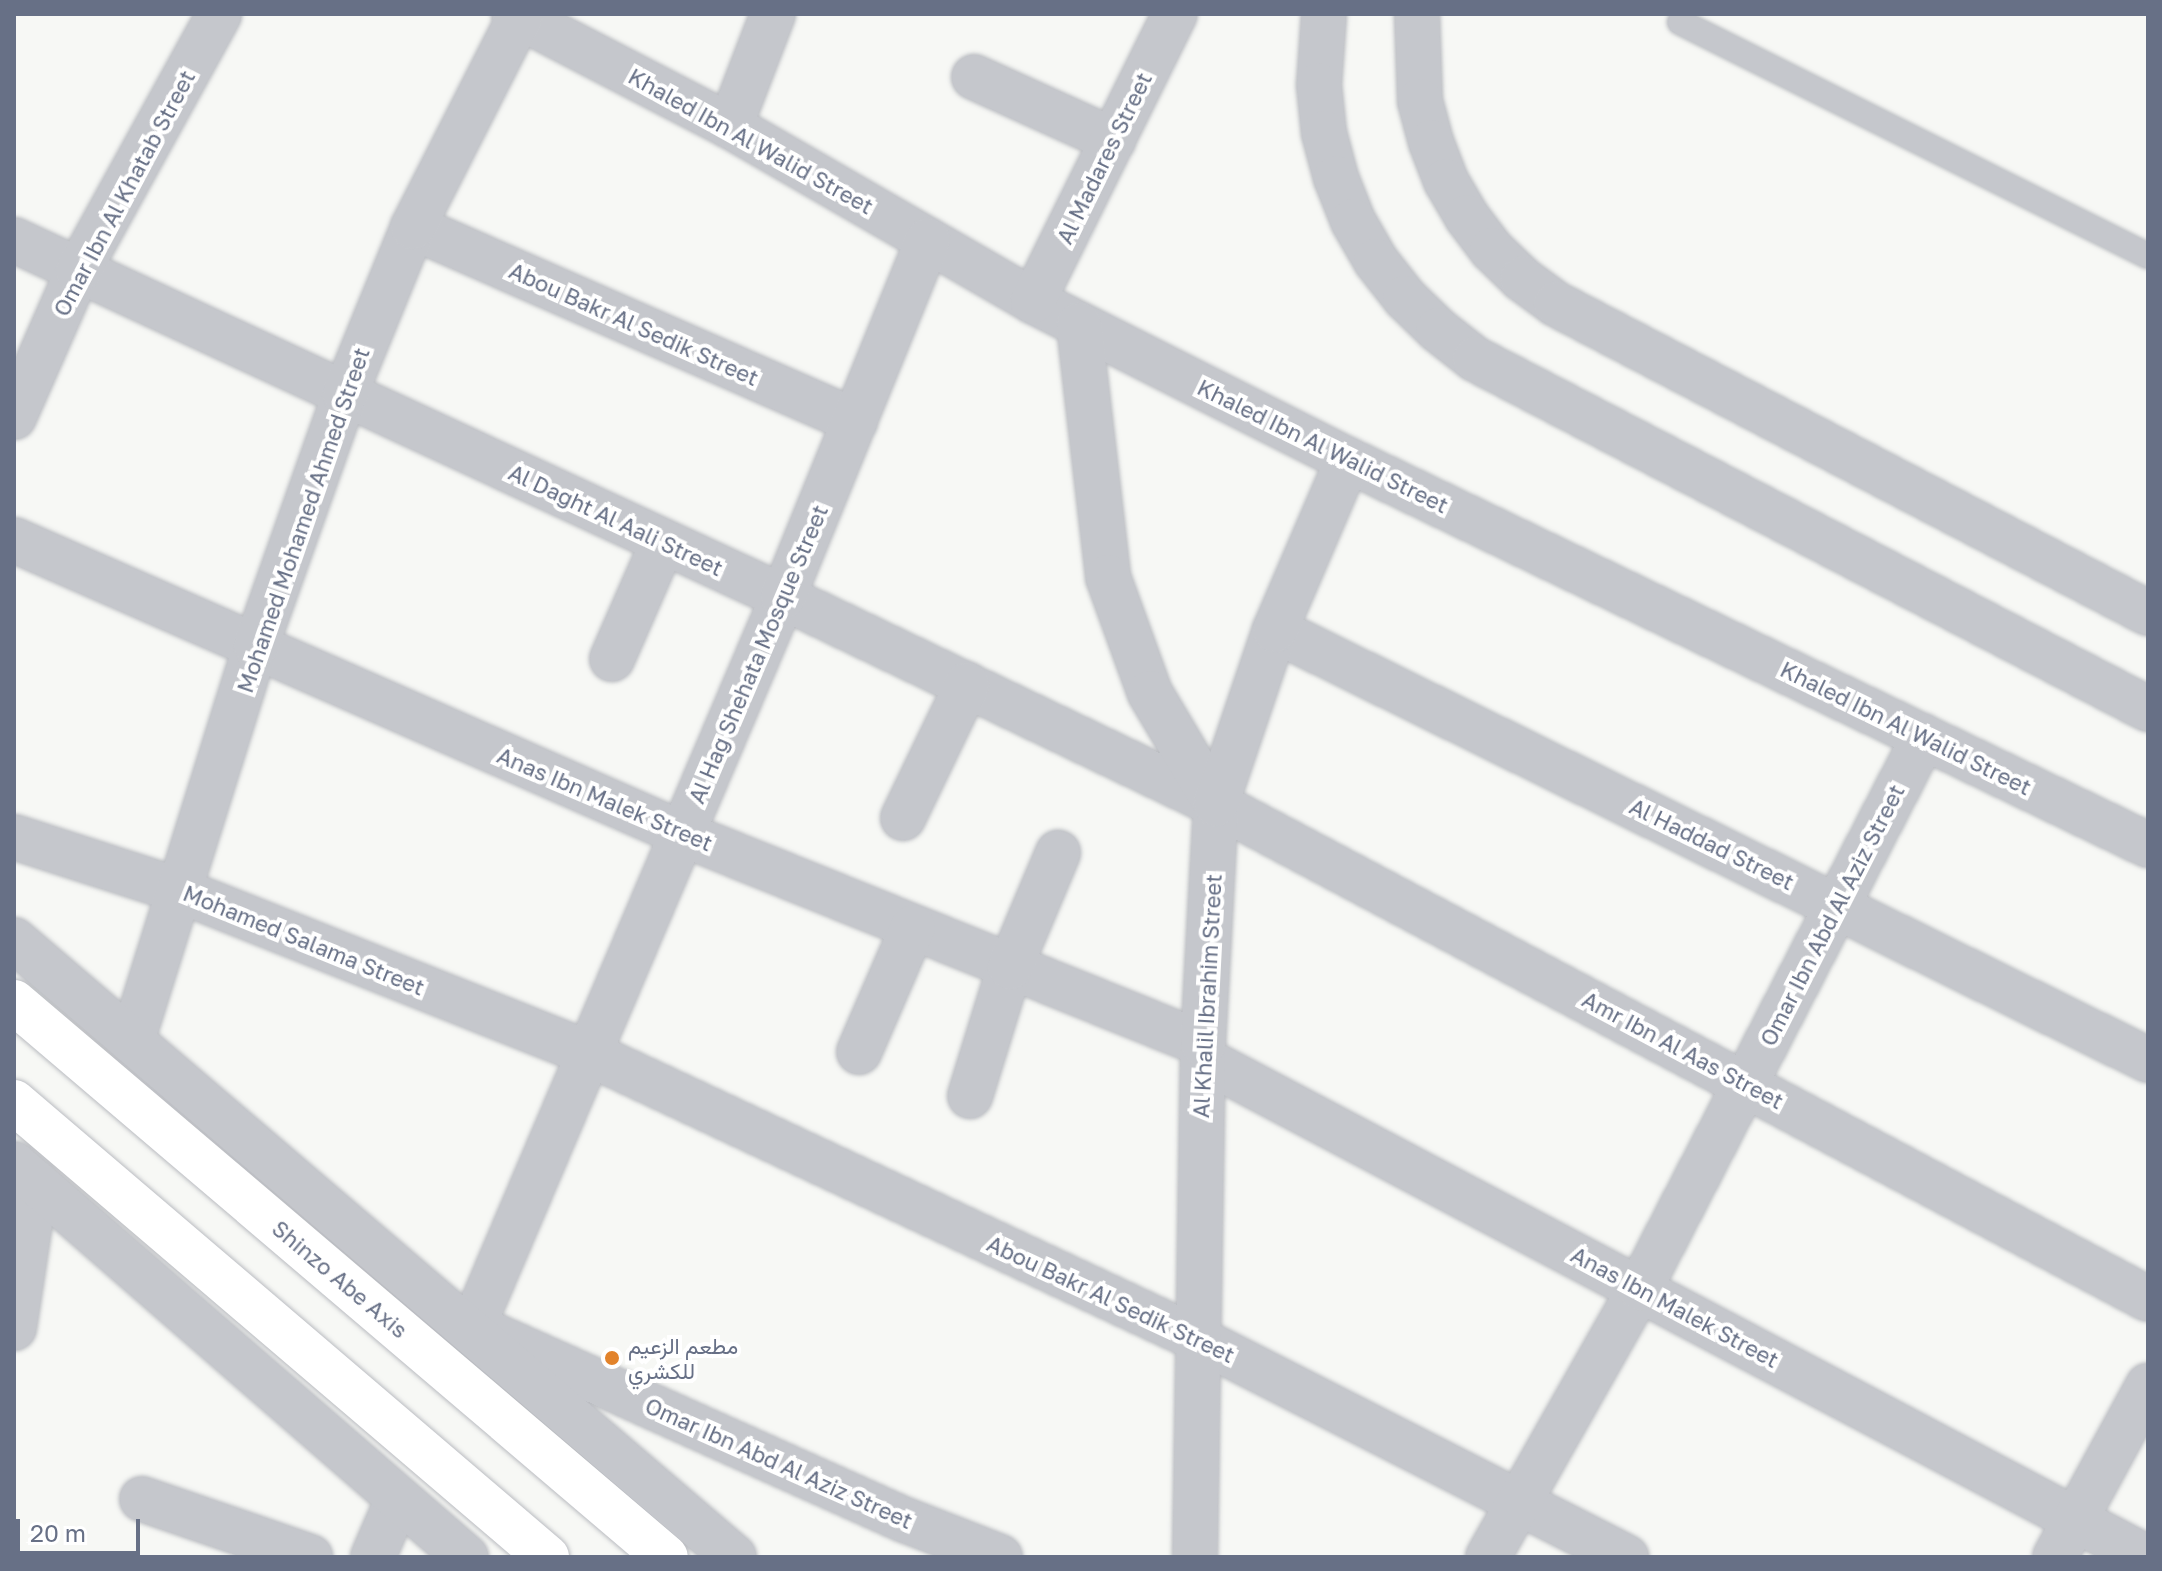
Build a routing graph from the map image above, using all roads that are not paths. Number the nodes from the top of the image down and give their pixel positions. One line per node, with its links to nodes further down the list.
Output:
1 (219, 14): 15 (street, Omar Ibn Al Khatab Street)
2 (773, 14): 9 (street)
3 (1175, 14): 10 (street, Al Madares Street)
4 (1324, 14): 30 (street)
5 (1417, 14): 25 (street)
6 (518, 15): 9 (street, Khaled Ibn Al Walid Street); 11 (street, Mohamed Mohamed Ahmed Street)
7 (1680, 22): 14 (lane)
8 (974, 77): 10 (street)
9 (730, 126): 13 (street, Khaled Ibn Al Walid Street)
10 (1113, 140): 16 (street, Al Madares Street)
11 (413, 227): 18 (street, Mohamed Mohamed Ahmed Street); 20 (street, Abou Bakr Al Sedik Street)
12 (14, 240): 15 (street, Al Daght Al Aali Street)
13 (928, 240): 16 (street, Khaled Ibn Al Walid Street); 20 (street, Al Hag Shehata Mosque Street)
14 (2148, 256)
15 (78, 271): 18 (street, Al Daght Al Aali Street); 19 (street, Omar Ibn Al Khatab Street)
16 (1033, 301): 17 (street, Khaled Ibn Al Walid Street)
17 (1079, 325): 21 (street, Khaled Ibn Al Walid Street); 32 (street)
18 (345, 394): 23 (street, Al Daght Al Aali Street); 27 (street, Mohamed Mohamed Ahmed Street)
19 (14, 417)
20 (855, 421): 24 (street, Al Hag Shehata Mosque Street)
21 (1348, 460): 26 (street, Al Khalil Ibrahim Street); 31 (street, Khaled Ibn Al Walid Street)
22 (14, 540): 27 (street, Anas Ibn Malek Street)
23 (663, 542): 24 (street, Al Daght Al Aali Street); 28 (street)
24 (783, 597): 29 (street, Al Daght Al Aali Street); 34 (street, Al Hag Shehata Mosque Street)
25 (2148, 613)
26 (1275, 630): 32 (street, Al Khalil Ibrahim Street); 39 (street, Al Haddad Street)
27 (256, 646): 34 (street, Anas Ibn Malek Street); 38 (street, Mohamed Mohamed Ahmed Street)
28 (612, 659)
29 (967, 685): 32 (street, Al Daght Al Aali Street); 33 (street)
30 (2148, 709)
31 (1924, 737): 36 (street, Khaled Ibn Al Walid Street); 39 (street, Omar Ibn Abd Al Aziz Street)
32 (1216, 804): 46 (street, Al Khalil Ibrahim Street); 49 (street, Amr Ibn Al Aas Street)
33 (903, 818)
34 (683, 834): 40 (street, Anas Ibn Malek Street); 47 (street, Al Hag Shehata Mosque Street)
35 (14, 837): 38 (street, Mohamed Salama Street)
36 (2148, 845)
37 (1058, 853): 42 (street)
38 (181, 891): 44 (street, Mohamed Mohamed Ahmed Street); 47 (street, Mohamed Salama Street)
39 (1837, 905): 48 (street, Al Haddad Street); 49 (street, Omar Ibn Abd Al Aziz Street)
40 (913, 927): 42 (street, Anas Ibn Malek Street); 45 (street)
41 (14, 940): 44 (street)
42 (1010, 967): 46 (street, Anas Ibn Malek Street); 50 (street)
43 (14, 1002): 67 (main road, Shinzo Abe Axis)
44 (132, 1041): 56 (street)
45 (859, 1052)
46 (1203, 1052): 53 (street, Anas Ibn Malek Street); 57 (street, Al Khalil Ibrahim Street)
47 (590, 1054): 56 (street, Al Hag Shehata Mosque Street); 57 (street, Abou Bakr Al Sedik Street)
48 (2148, 1060)
49 (1745, 1083): 53 (street, Omar Ibn Abd Al Aziz Street); 54 (street, Amr Ibn Al Aas Street)
50 (970, 1096)
51 (14, 1102): 66 (main road)
52 (25, 1174): 55 (street); 60 (street)
53 (1640, 1288): 61 (street, Omar Ibn Abd Al Aziz Street); 62 (street, Anas Ibn Malek Street)
54 (2148, 1299)
55 (14, 1328)
56 (472, 1329): 68 (street); 69 (street, Omar Ibn Abd Al Aziz Street)
57 (1196, 1338): 61 (street, Abou Bakr Al Sedik Street); 70 (street, Al Khalil Ibrahim Street)
58 (2148, 1386): 62 (street)
59 (142, 1499): 63 (street)
60 (398, 1499): 64 (street); 65 (street)
61 (1518, 1504): 71 (street, Omar Ibn Abd Al Aziz Street); 72 (street, Abou Bakr Al Sedik Street)
62 (2074, 1519): 73 (street); 74 (street, Anas Ibn Malek Street)
63 (310, 1557)
64 (373, 1557)
65 (466, 1557)
66 (547, 1557)
67 (666, 1557)
68 (734, 1557)
69 (1000, 1557)
70 (1195, 1557)
71 (1488, 1557)
72 (1626, 1557)
73 (2055, 1557)
74 (2146, 1557)

